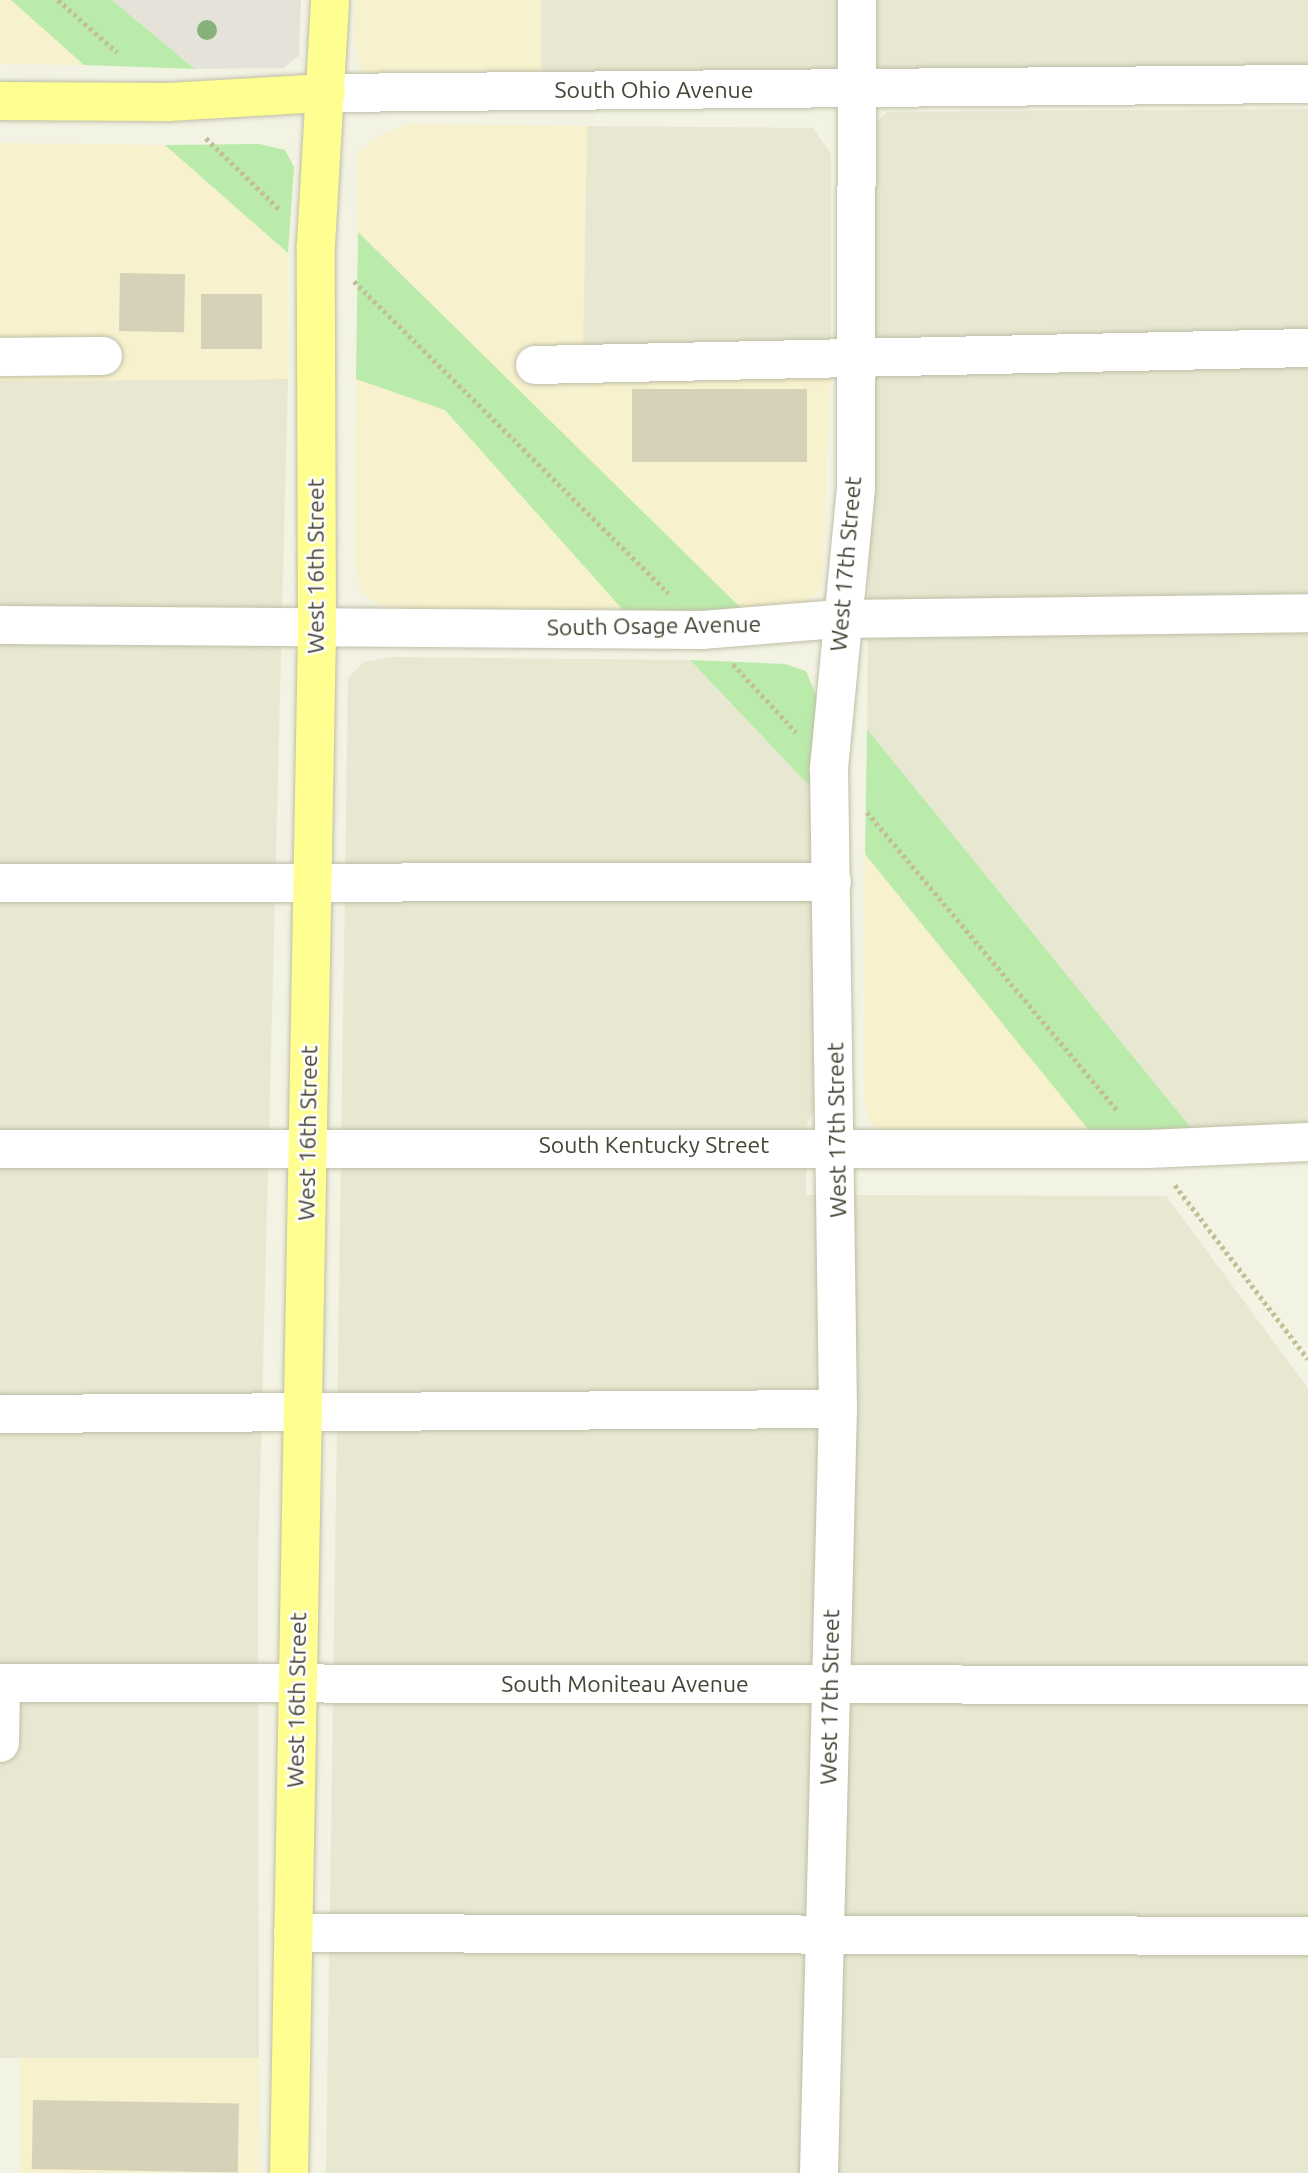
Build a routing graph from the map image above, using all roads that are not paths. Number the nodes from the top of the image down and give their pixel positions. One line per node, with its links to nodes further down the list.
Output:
1 (330, 0): 5 (main road, West 16th Street)
2 (857, 0): 4 (street, West 17th Street)
3 (1308, 84): 4 (street, South Ohio Avenue)
4 (857, 89): 5 (street, South Ohio Avenue); 10 (street, West 17th Street)
5 (326, 93): 6 (main road, South Ohio Avenue); 15 (main road, West 16th Street)
6 (0, 101)
7 (1308, 348): 10 (street)
8 (103, 356): 9 (street)
9 (0, 358)
10 (856, 358): 11 (street); 13 (street, West 17th Street)
11 (536, 365)
12 (1308, 613): 13 (street, South Osage Avenue)
13 (841, 619): 15 (street, South Osage Avenue); 17 (street, West 17th Street)
14 (0, 625): 15 (street, South Osage Avenue)
15 (317, 626): 16 (main road, West 16th Street)
16 (312, 878): 17 (street); 18 (street); 21 (main road, West 16th Street)
17 (832, 882): 20 (street, West 17th Street)
18 (0, 883)
19 (1308, 1142): 20 (street, South Kentucky Street)
20 (838, 1144): 21 (street, South Kentucky Street); 23 (street, West 17th Street)
21 (307, 1147): 22 (street, South Kentucky Street); 24 (main road, West 16th Street)
22 (0, 1149)
23 (838, 1409): 24 (street); 28 (street, West 17th Street)
24 (303, 1412): 25 (street); 27 (main road, West 16th Street)
25 (0, 1413)
26 (0, 1683): 27 (street, South Moniteau Avenue); 30 (street)
27 (298, 1683): 28 (street, South Moniteau Avenue); 31 (main road, West 16th Street)
28 (830, 1684): 29 (street, South Moniteau Avenue); 32 (street, West 17th Street)
29 (1308, 1685)
30 (0, 1743)
31 (293, 1933): 32 (street); 34 (main road, West 16th Street)
32 (825, 1934): 33 (street); 35 (street, West 17th Street)
33 (1308, 1936)
34 (289, 2173)
35 (820, 2173)

